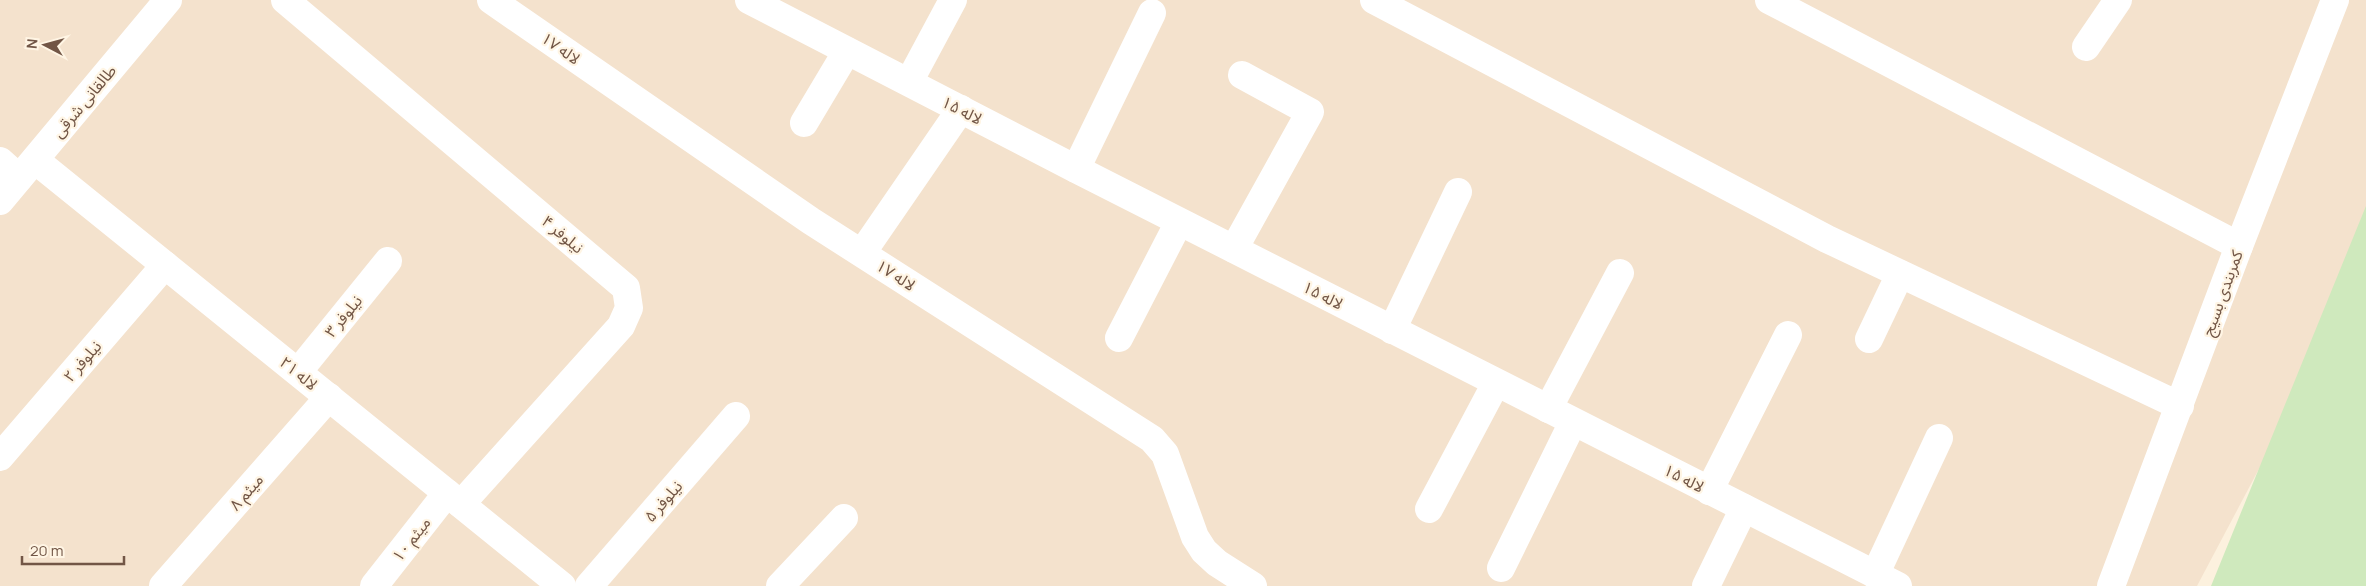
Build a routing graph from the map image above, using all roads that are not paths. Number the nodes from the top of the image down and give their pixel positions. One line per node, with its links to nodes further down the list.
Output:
1 (168, 0): 17 (street, طالقانی شرقی)
2 (285, 0): 43 (street, نیلوفر ۴)
3 (491, 0): 24 (street, لاله ۱۷)
4 (952, 0): 14 (street)
5 (1374, 0): 28 (street)
6 (1769, 0): 22 (street)
7 (2118, 0): 11 (street)
8 (752, 1): 12 (street, لاله ۱۵)
9 (2328, 2): 22 (street, کمربندی بسیج)
10 (1152, 13): 18 (street)
11 (2086, 47)
12 (847, 51): 14 (street, لاله ۱۵); 16 (street)
13 (1242, 75): 23 (street)
14 (909, 82): 15 (street, لاله ۱۵)
15 (961, 109): 18 (street, لاله ۱۵); 24 (street)
16 (804, 123)
17 (18, 166): 20 (street, طالقانی شرقی); 26 (street, لاله ۲۱)
18 (1076, 169): 21 (street, لاله ۱۵)
19 (1458, 192): 29 (street)
20 (0, 201)
21 (1179, 222): 23 (street, لاله ۱۵); 31 (street)
22 (2239, 246): 36 (street, کمربندی بسیج)
23 (1234, 249): 29 (street, لاله ۱۵)
24 (862, 253): 54 (street, لاله ۱۷)
25 (388, 261): 33 (street, نیلوفر ۳)
26 (165, 265): 33 (street, لاله ۲۱); 41 (street, نیلوفر ۲)
27 (1620, 273): 37 (street)
28 (1900, 274): 32 (street); 36 (street)
29 (1392, 330): 34 (street, لاله ۱۵)
30 (1788, 335): 42 (street)
31 (1119, 338)
32 (1869, 339)
33 (298, 372): 35 (street, لاله ۲۱)
34 (1496, 383): 37 (street, لاله ۱۵); 45 (street)
35 (329, 397): 43 (street, لاله ۲۱); 49 (street, میثم ۸)
36 (2180, 406): 56 (street, کمربندی بسیج)
37 (1548, 409): 39 (street, لاله ۱۵)
38 (736, 416): 52 (street, نیلوفر ۵)
39 (1573, 422): 42 (street, لاله ۱۵); 47 (street)
40 (1939, 438): 48 (street)
41 (0, 457)
42 (1709, 491): 44 (street, لاله ۱۵)
43 (454, 498): 50 (street, میثم ۱۰); 51 (street, لاله ۲۱)
44 (1744, 508): 48 (street, لاله ۱۵); 55 (street)
45 (1429, 509)
46 (844, 518): 53 (street)
47 (1501, 568)
48 (1886, 580)
49 (164, 586)
50 (374, 586)
51 (562, 586)
52 (589, 586)
53 (780, 586)
54 (1253, 586)
55 (1706, 586)
56 (2111, 586)

